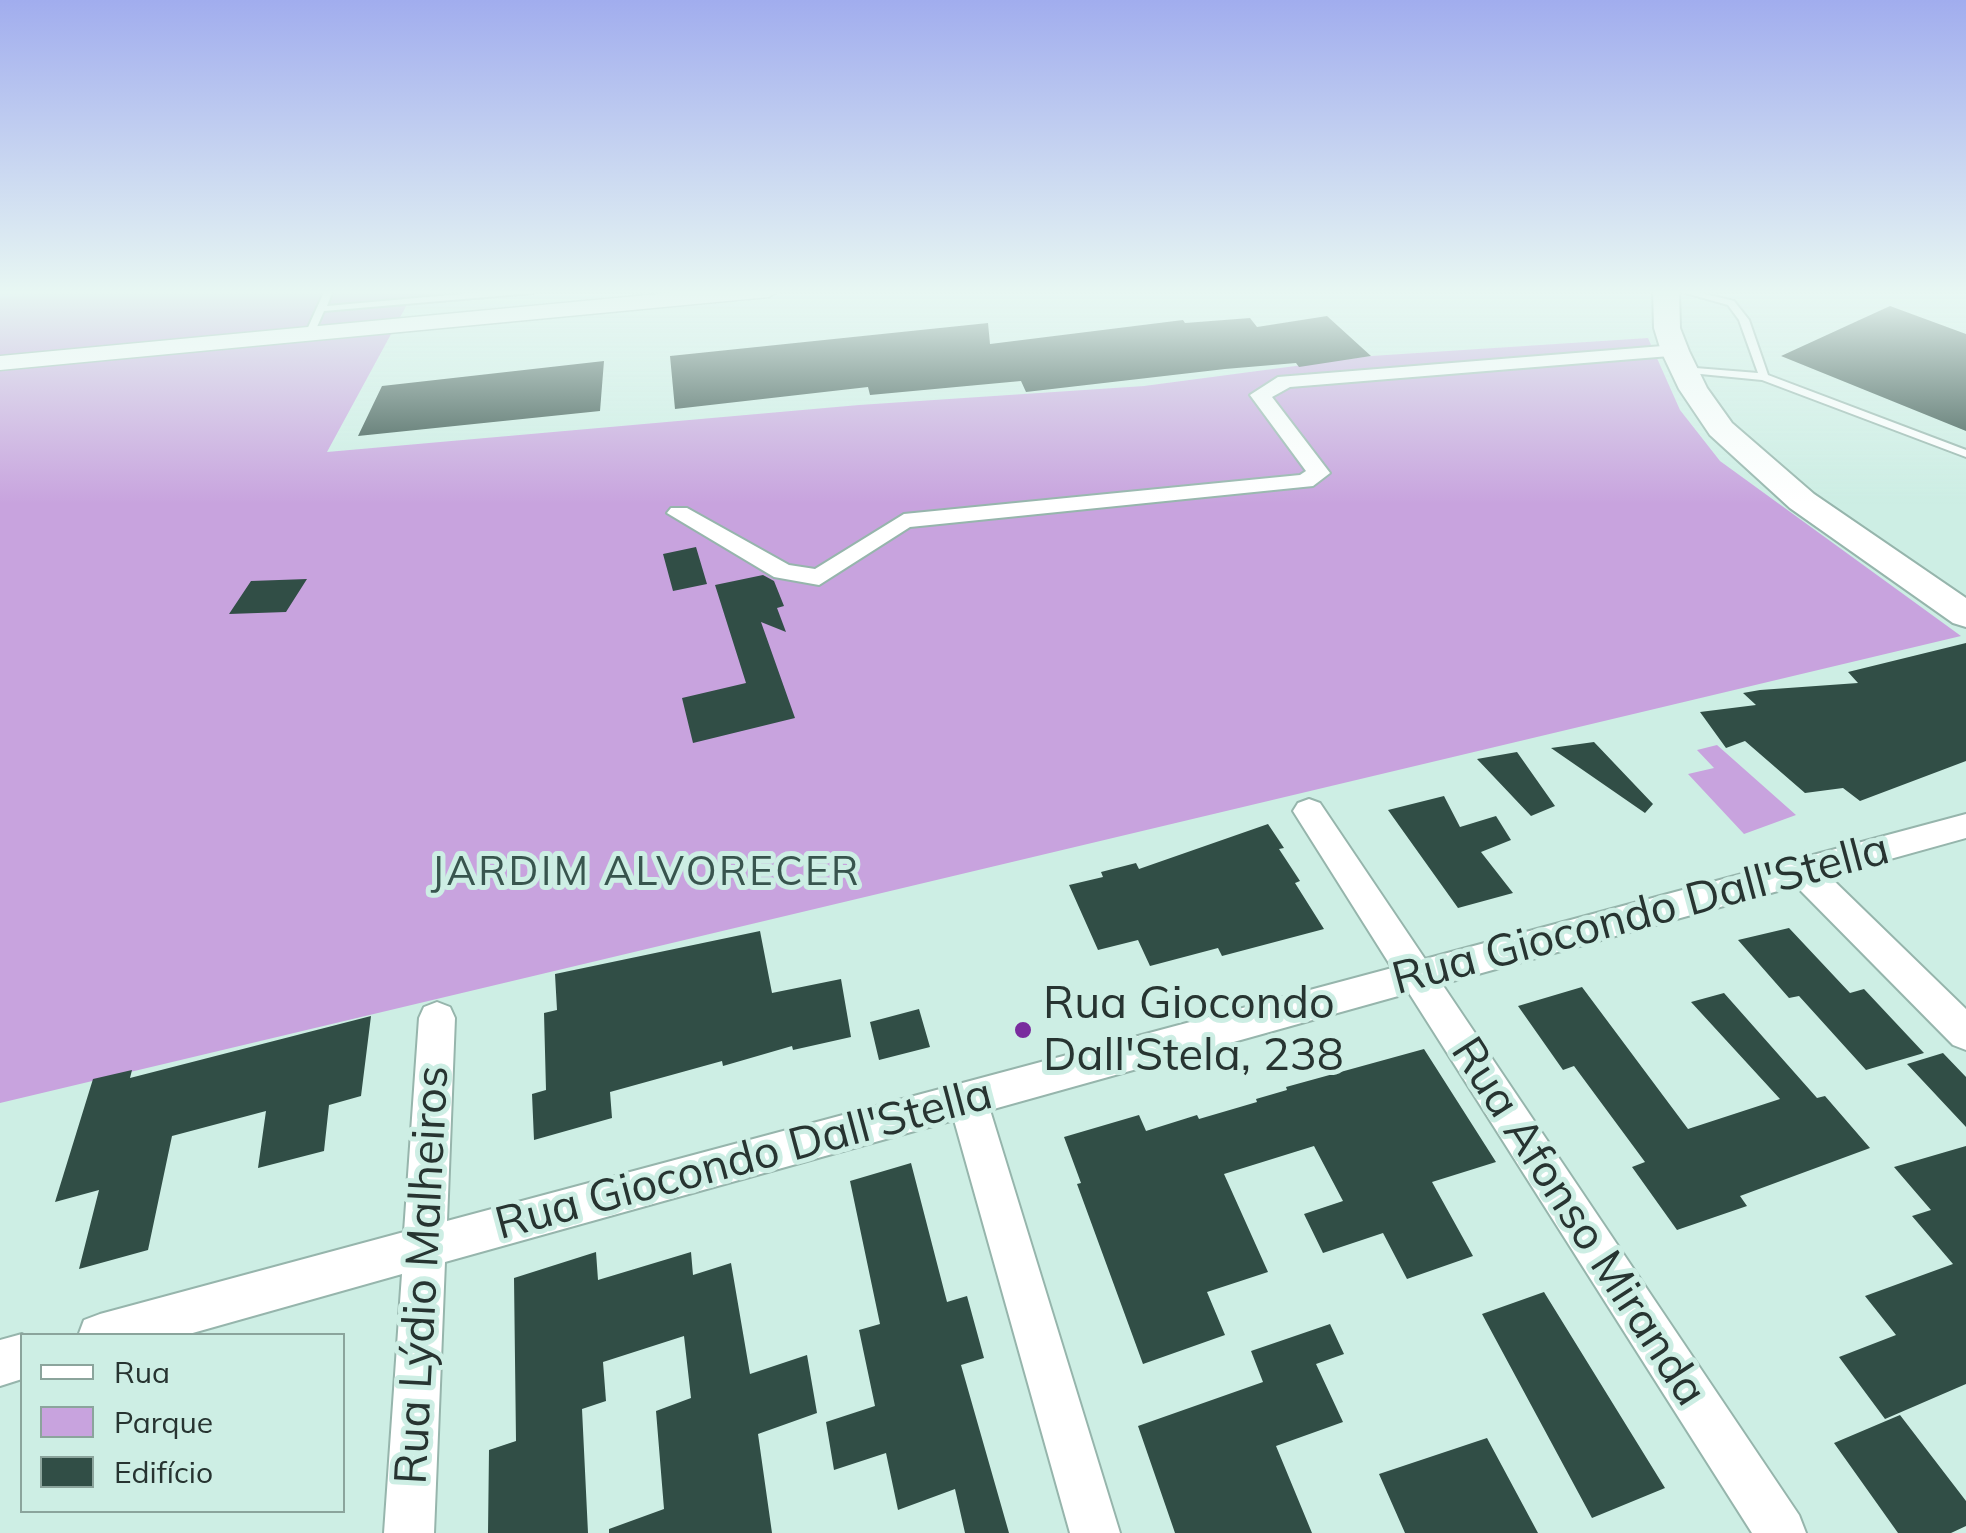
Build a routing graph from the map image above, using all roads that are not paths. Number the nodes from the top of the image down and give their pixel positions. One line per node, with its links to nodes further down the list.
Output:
1 (1650, 362): 7 (street)
2 (1680, 362): 8 (main road)
3 (1687, 362): 5 (lane)
4 (1759, 362): 5 (lane)
5 (1764, 376): 6 (lane)
6 (1966, 454)
7 (679, 513)
8 (1966, 615)
9 (1310, 811): 12 (street, Rua Afonso Miranda)
10 (1966, 826): 11 (street, Rua Giocondo Dall'Stella)
11 (1802, 871): 12 (street, Rua Giocondo Dall'Stella); 14 (street)
12 (1417, 976): 15 (street, Rua Giocondo Dall'Stella); 20 (street, Rua Afonso Miranda)
13 (438, 1018): 16 (street, Rua Lýdio Malheiros)
14 (1966, 1034)
15 (967, 1099): 16 (street, Rua Giocondo Dall'Stella); 19 (street)
16 (424, 1247): 17 (street, Rua Giocondo Dall'Stella); 18 (street, Rua Lýdio Malheiros)
17 (111, 1333)
18 (409, 1533)
19 (1095, 1533)
20 (1780, 1533)

